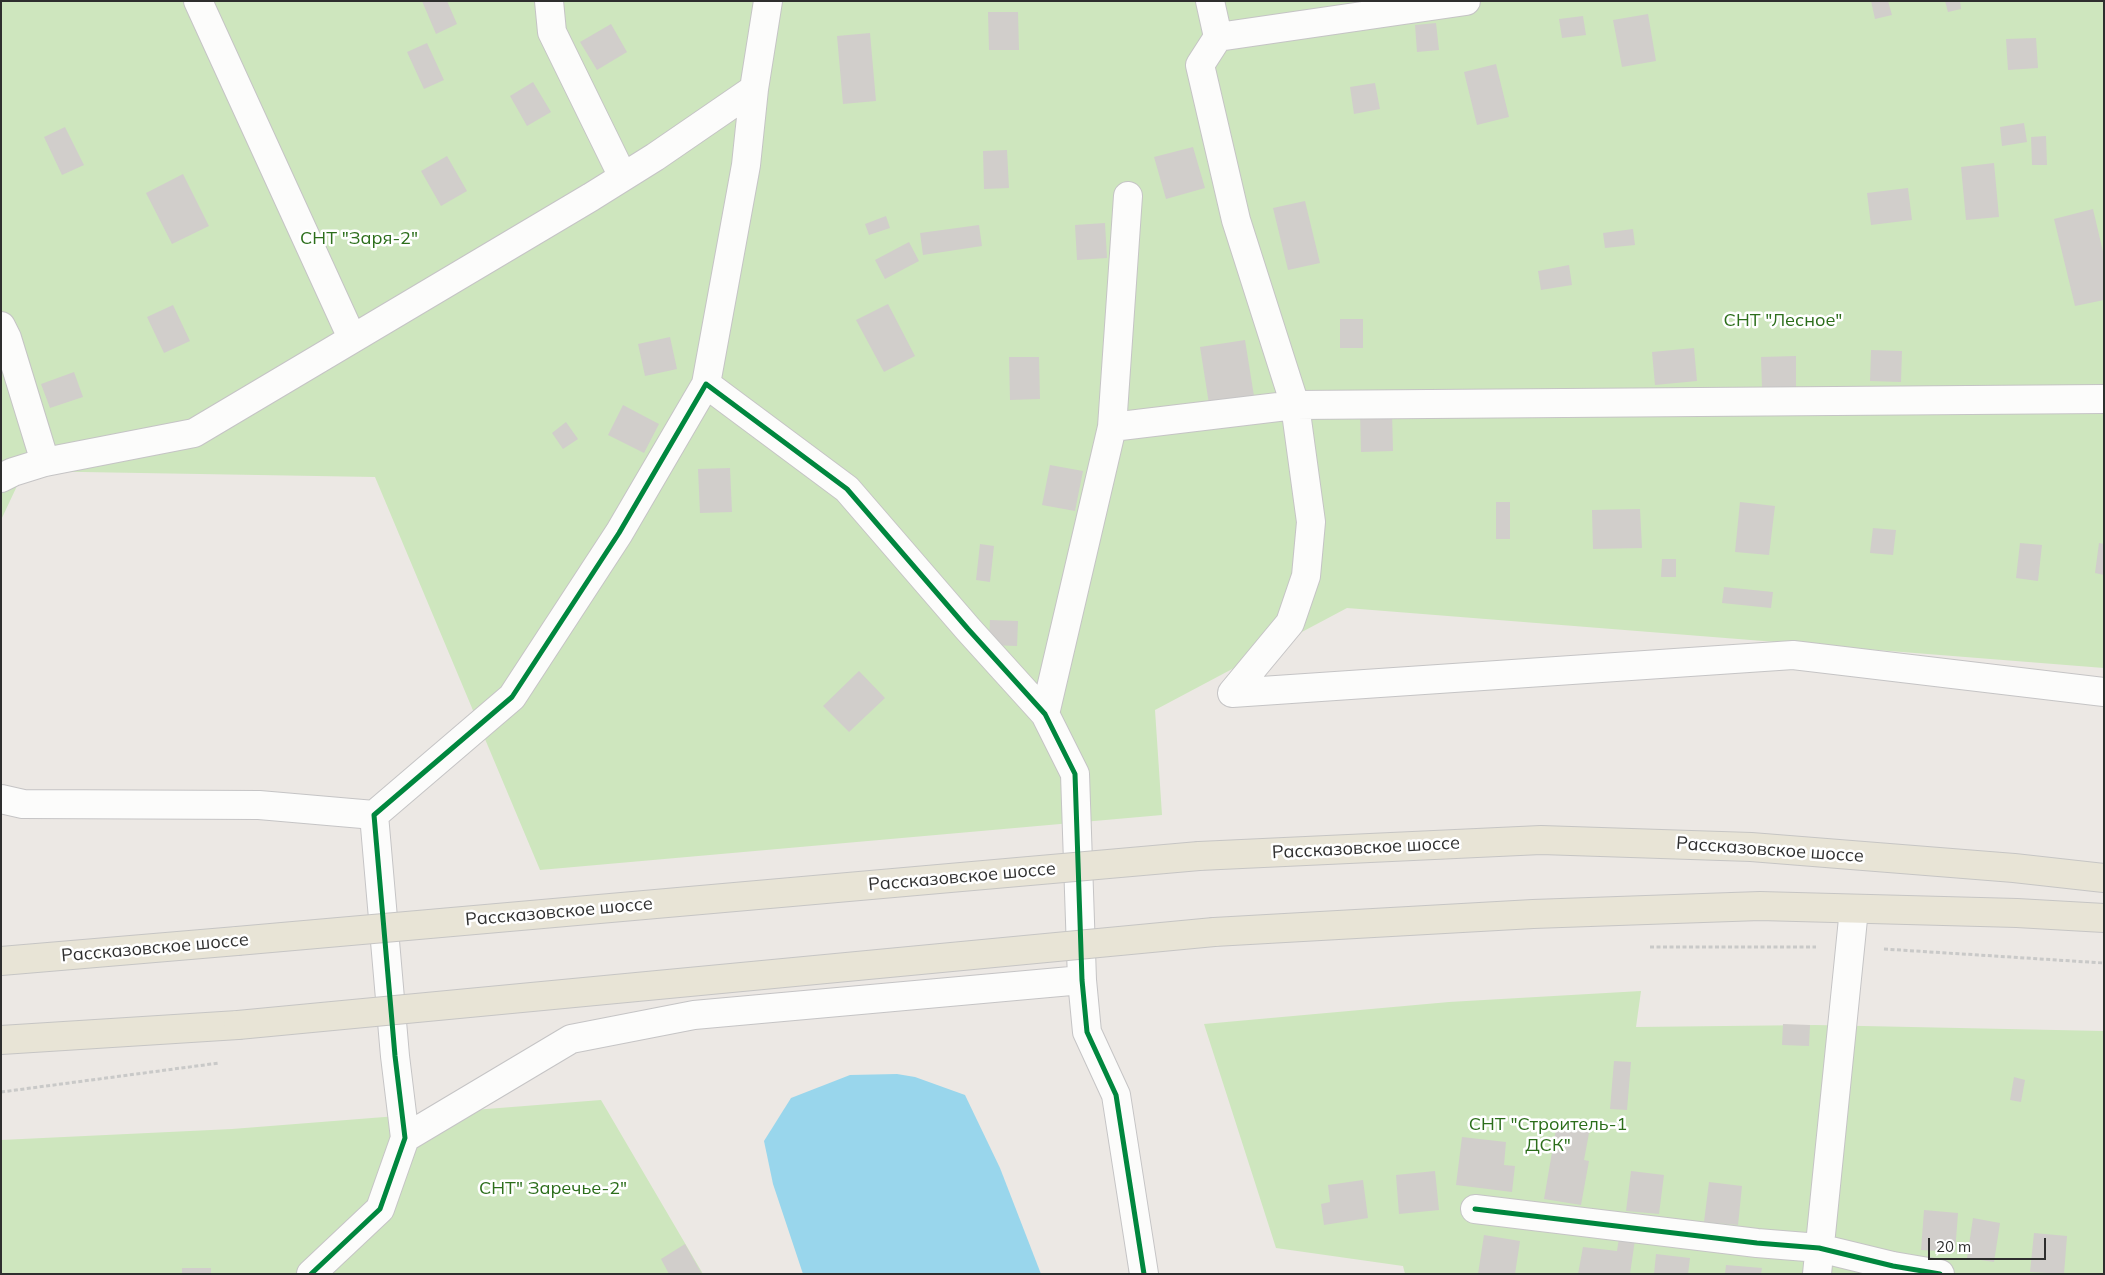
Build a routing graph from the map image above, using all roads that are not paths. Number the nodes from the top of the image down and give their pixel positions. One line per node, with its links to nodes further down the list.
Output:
1 (198, 1): 11 (street)
2 (549, 1): 8 (street)
3 (768, 1): 7 (street)
4 (1210, 1): 6 (street)
5 (1466, 1): 6 (street)
6 (1218, 37): 14 (street)
7 (754, 89): 8 (street); 12 (street)
8 (623, 177): 11 (street)
9 (1128, 196): 15 (street)
10 (1, 326): 16 (street)
11 (352, 338): 16 (street)
12 (706, 384): 19 (street); 21 (street)
13 (2104, 399): 14 (street)
14 (1295, 405): 15 (street); 18 (street)
15 (1112, 427): 19 (street)
16 (45, 462): 17 (street)
17 (1, 478)
18 (2104, 692)
19 (1045, 714): 26 (street)
20 (1, 798): 21 (street)
21 (374, 815): 28 (street)
22 (2104, 878): 25 (main road, Рассказовское шоссе, bridge)
23 (1854, 909): 24 (main road); 27 (main road, bridge); 30 (street)
24 (2104, 918)
25 (1, 961)
26 (1082, 980): 28 (street); 32 (street)
27 (1, 1040)
28 (405, 1138): 31 (street)
29 (1475, 1209): 30 (street)
30 (1818, 1261): 33 (street)
31 (311, 1274)
32 (1144, 1274)
33 (1940, 1274)

